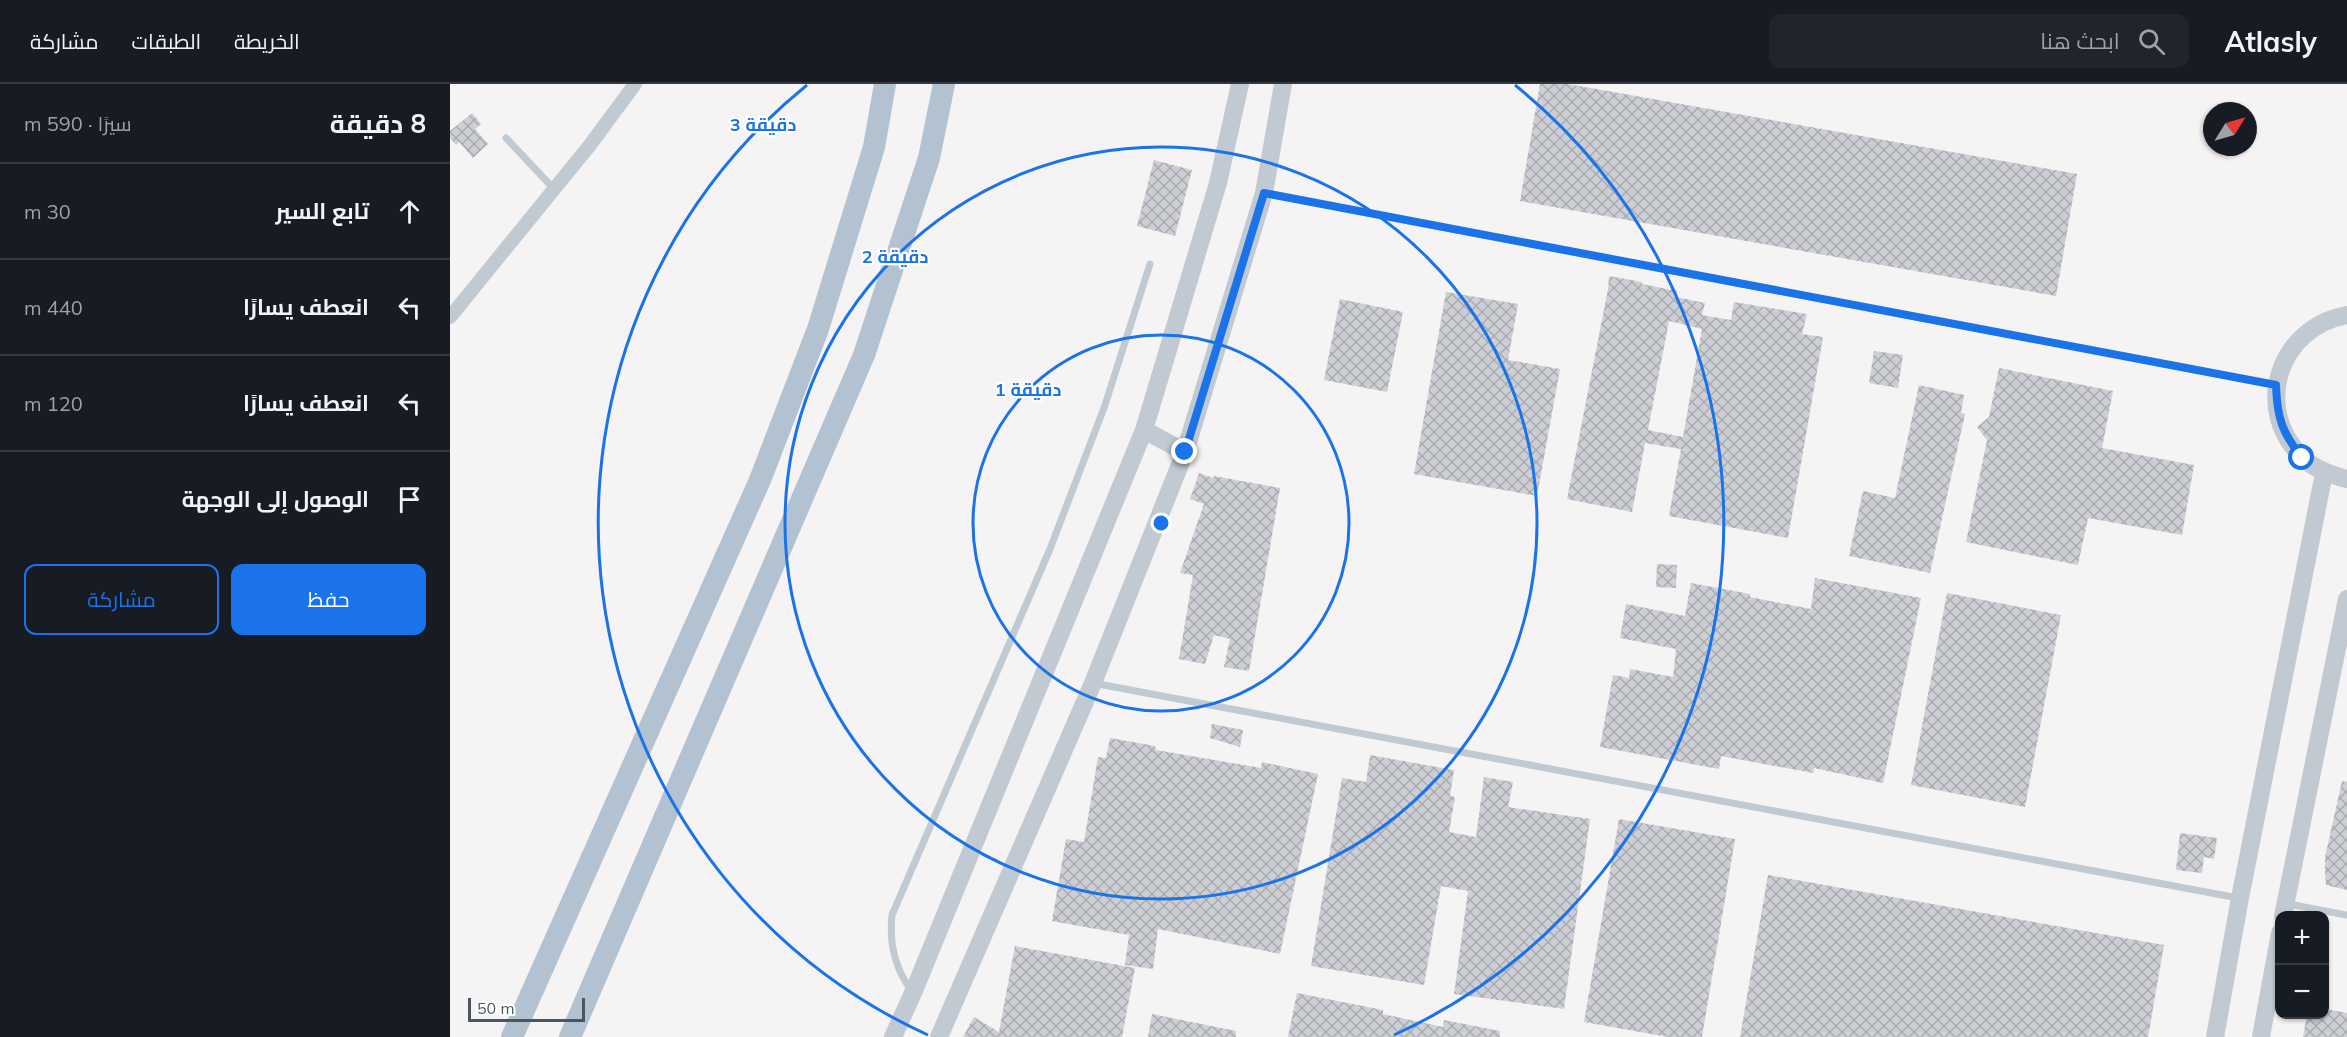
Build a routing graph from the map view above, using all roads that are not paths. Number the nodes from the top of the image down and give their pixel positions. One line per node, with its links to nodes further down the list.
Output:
1 (635, 84): 7 (street)
2 (885, 84): 24 (main road)
3 (944, 84): 25 (main road)
4 (1240, 84): 13 (street)
5 (1283, 84): 8 (street)
6 (506, 138): 7 (lane)
7 (554, 189): 11 (street)
8 (1264, 193): 12 (lane); 14 (street)
9 (1150, 264): 23 (lane)
10 (2347, 314): 12 (street)
11 (450, 317)
12 (2276, 385): 15 (street)
13 (1144, 430): 14 (street); 23 (street)
14 (1185, 452): 18 (street)
15 (2324, 473): 16 (street); 19 (street)
16 (2347, 479)
17 (2347, 599): 20 (street)
18 (1093, 683): 19 (lane); 27 (street)
19 (2240, 898): 28 (street)
20 (2284, 909): 21 (lane)
21 (2347, 915)
22 (2275, 960): 29 (street)
23 (913, 993): 26 (street)
24 (512, 1037)
25 (570, 1037)
26 (893, 1037)
27 (939, 1037)
28 (2215, 1037)
29 (2261, 1037)

